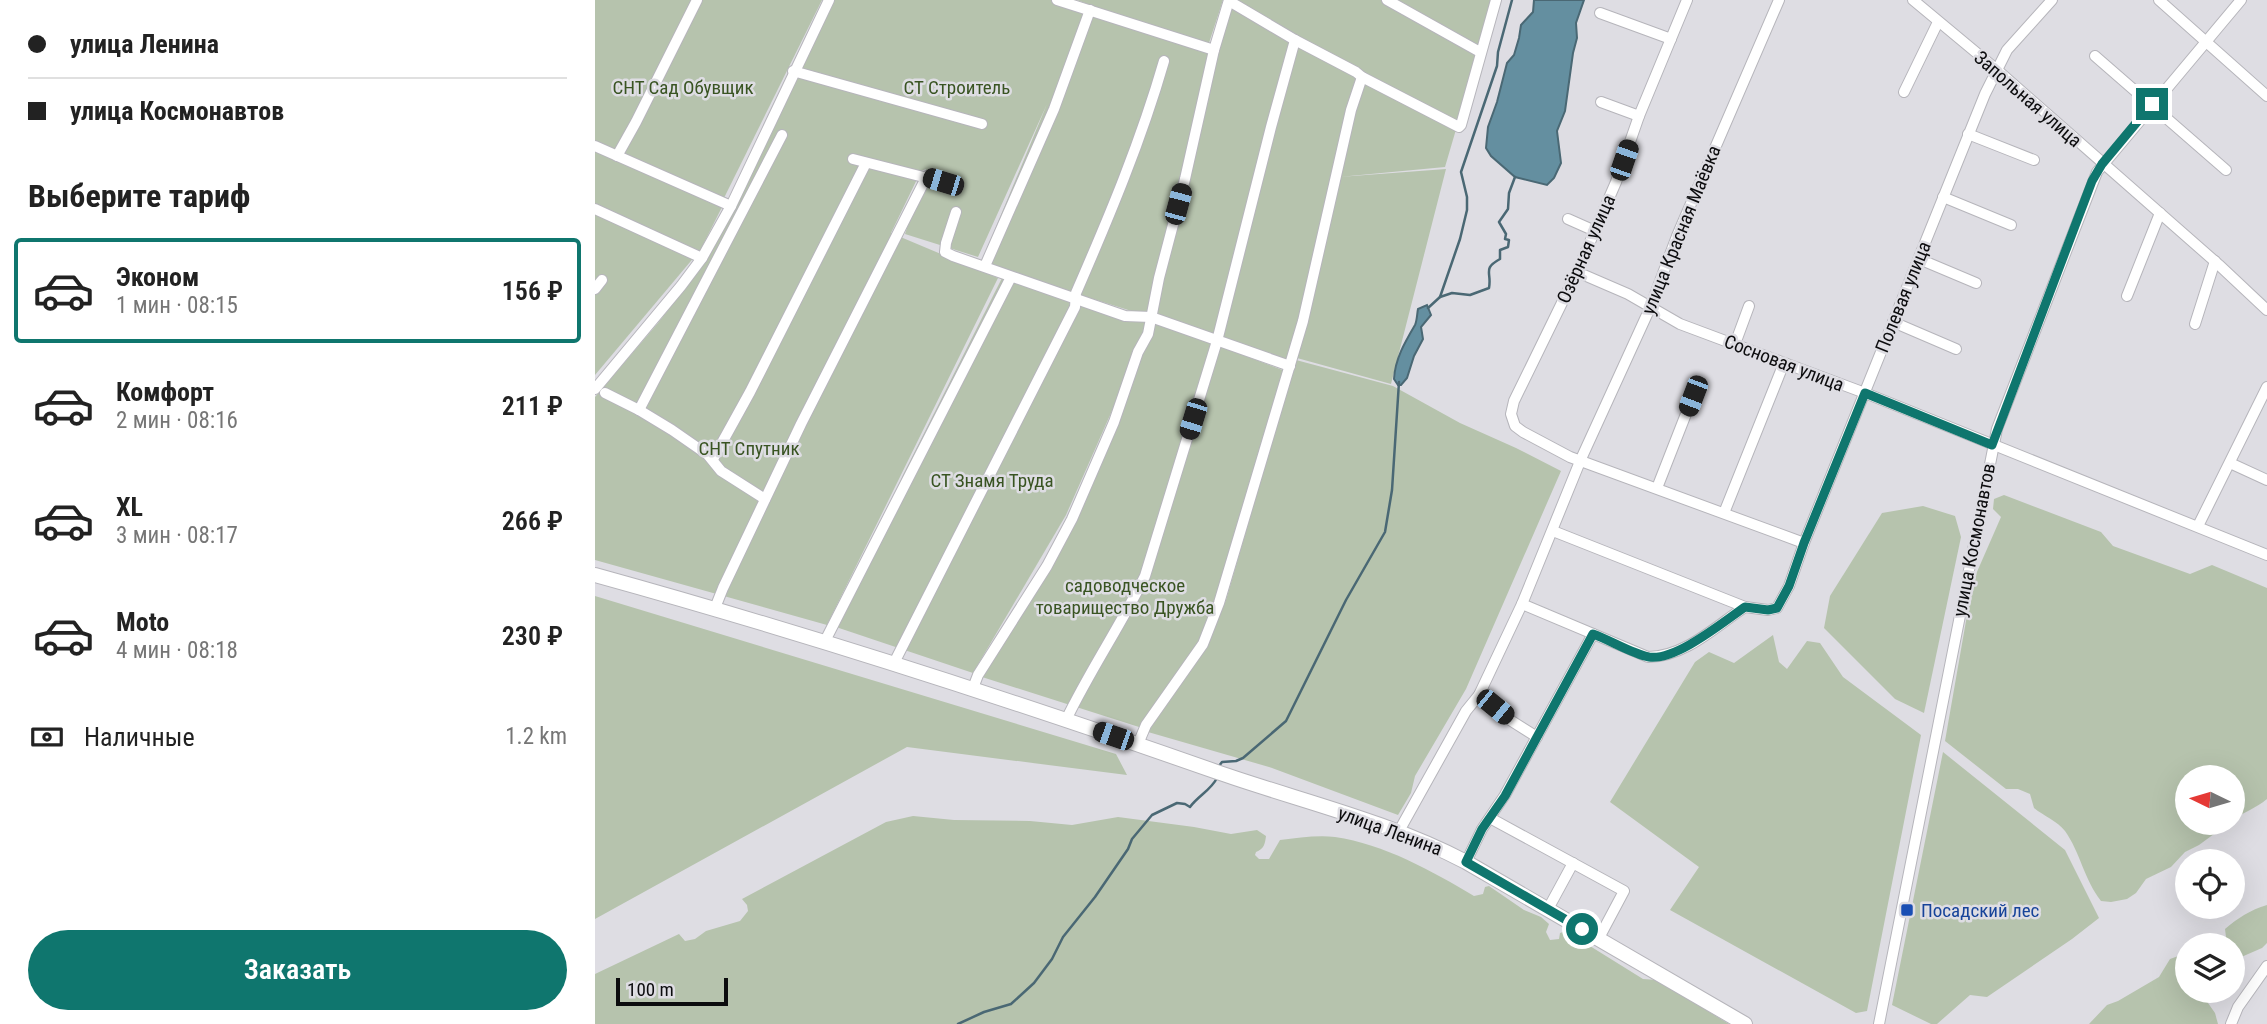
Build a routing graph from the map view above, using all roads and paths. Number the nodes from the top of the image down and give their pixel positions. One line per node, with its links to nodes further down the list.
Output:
1 (697, 0): 35 (street)
2 (829, 0): 24 (street)
3 (1057, 0): 13 (street)
4 (1229, 0): 17 (street); 19 (street)
5 (1387, 0): 20 (street)
6 (1496, 0): 20 (street)
7 (1687, 0): 16 (street, Озёрная улица)
8 (1779, 0): 61 (street, улица Красная Маёвка)
9 (1913, 0): 15 (street, Запольная улица)
10 (2052, 0): 23 (street, Полевая улица)
11 (2159, 0): 18 (street)
12 (2241, 0): 18 (street, улица Космонавтов)
13 (1090, 10): 19 (street); 54 (street)
14 (1600, 13): 16 (street)
15 (1938, 22): 23 (street, Запольная улица); 26 (street)
16 (1671, 38): 30 (street, Озёрная улица)
17 (1296, 40): 25 (street); 66 (street)
18 (2205, 41): 27 (street); 29 (street, улица Космонавтов)
19 (1214, 50): 63 (street)
20 (1480, 52): 25 (street)
21 (2095, 56): 29 (street)
22 (1164, 61): 59 (street)
23 (1996, 69): 32 (street, Полевая улица); 39 (street, Запольная улица)
24 (793, 71): 31 (street); 44 (street)
25 (1361, 77): 70 (street)
26 (1904, 92)
27 (2266, 94)
28 (1601, 102): 30 (street)
29 (2152, 104): 39 (street, улица Космонавтов); 40 (street)
30 (1639, 117): 50 (street, Озёрная улица)
31 (982, 124)
32 (1968, 134): 37 (street); 43 (street, Полевая улица)
33 (782, 135): 75 (street)
34 (595, 146): 35 (street)
35 (617, 156): 44 (street)
36 (853, 159): 38 (street)
37 (2034, 160)
38 (866, 163): 41 (street); 79 (street)
39 (2102, 164): 47 (street, Запольная улица); 78 (street, улица Космонавтов)
40 (2226, 170)
41 (927, 177): 42 (street); 84 (street)
42 (943, 182)
43 (1943, 197): 49 (street); 52 (street, Полевая улица)
44 (731, 206): 51 (street)
45 (595, 209): 51 (street)
46 (957, 212): 54 (street)
47 (2160, 213): 53 (street, Запольная улица); 58 (street)
48 (1567, 219): 50 (street)
49 (2011, 225)
50 (1595, 231): 55 (street, Озёрная улица)
51 (702, 258): 72 (street)
52 (1919, 259): 57 (street); 64 (street, Полевая улица)
53 (2215, 261): 62 (street, Запольная улица); 65 (street)
54 (985, 266): 56 (street)
55 (1577, 272): 61 (street, Сосновая улица); 80 (street, Озёрная улица)
56 (1011, 277): 59 (street); 95 (street)
57 (1976, 283)
58 (2127, 296)
59 (1076, 299): 63 (street); 96 (street)
60 (1749, 306): 67 (street)
61 (1650, 308): 67 (street, Сосновая улица); 80 (street, улица Красная Маёвка)
62 (2267, 310)
63 (1151, 317): 66 (street); 97 (street)
64 (1893, 322): 68 (street); 73 (street, Полевая улица)
65 (2195, 324)
66 (1217, 341): 70 (street); 99 (street)
67 (1735, 344): 69 (street, Сосновая улица)
68 (1956, 349)
69 (1784, 363): 73 (street, Сосновая улица); 85 (street)
70 (1290, 366): 101 (street)
71 (2267, 387): 76 (street)
72 (600, 391): 75 (street)
73 (1865, 393): 78 (street, Сосновая улица); 88 (street, Полевая улица)
74 (1693, 396): 83 (street)
75 (639, 410): 79 (street)
76 (2256, 410): 77 (street); 81 (street)
77 (2267, 415)
78 (1992, 445): 86 (street, Сосновая улица); 109 (street, улица Космонавтов)
79 (713, 459): 84 (street)
80 (1581, 459): 83 (street); 87 (street, улица Красная Маёвка)
81 (2230, 463): 82 (street); 86 (street)
82 (2267, 480)
83 (1657, 488): 85 (street)
84 (765, 499): 93 (street)
85 (1724, 513): 88 (street)
86 (2198, 526): 89 (street, Сосновая улица)
87 (1553, 531): 91 (street, улица Красная Маёвка); 92 (street)
88 (1804, 543): 92 (street, Полевая улица)
89 (2267, 555)
90 (595, 575): 93 (main road, улица Ленина)
91 (1522, 604): 94 (street); 98 (street, улица Красная Маёвка)
92 (1745, 607): 94 (street)
93 (715, 608): 95 (main road, улица Ленина)
94 (1593, 634): 100 (street)
95 (825, 641): 96 (main road, улица Ленина)
96 (894, 663): 97 (main road, улица Ленина)
97 (973, 688): 99 (main road, улица Ленина)
98 (1479, 695): 100 (street); 103 (street, улица Красная Маёвка)
99 (1066, 720): 101 (main road, улица Ленина)
100 (1537, 737): 102 (street)
101 (1138, 744): 103 (main road, улица Ленина)
102 (1490, 818): 104 (street); 105 (street)
103 (1399, 831): 104 (main road, улица Ленина)
104 (1466, 862): 106 (main road, улица Ленина)
105 (1573, 863): 106 (street); 107 (street)
106 (1548, 909): 107 (main road, улица Ленина)
107 (1599, 939): 110 (main road, улица Ленина)
108 (2267, 966): 111 (street)
109 (1879, 1022)
110 (1745, 1024)
111 (2231, 1024)

